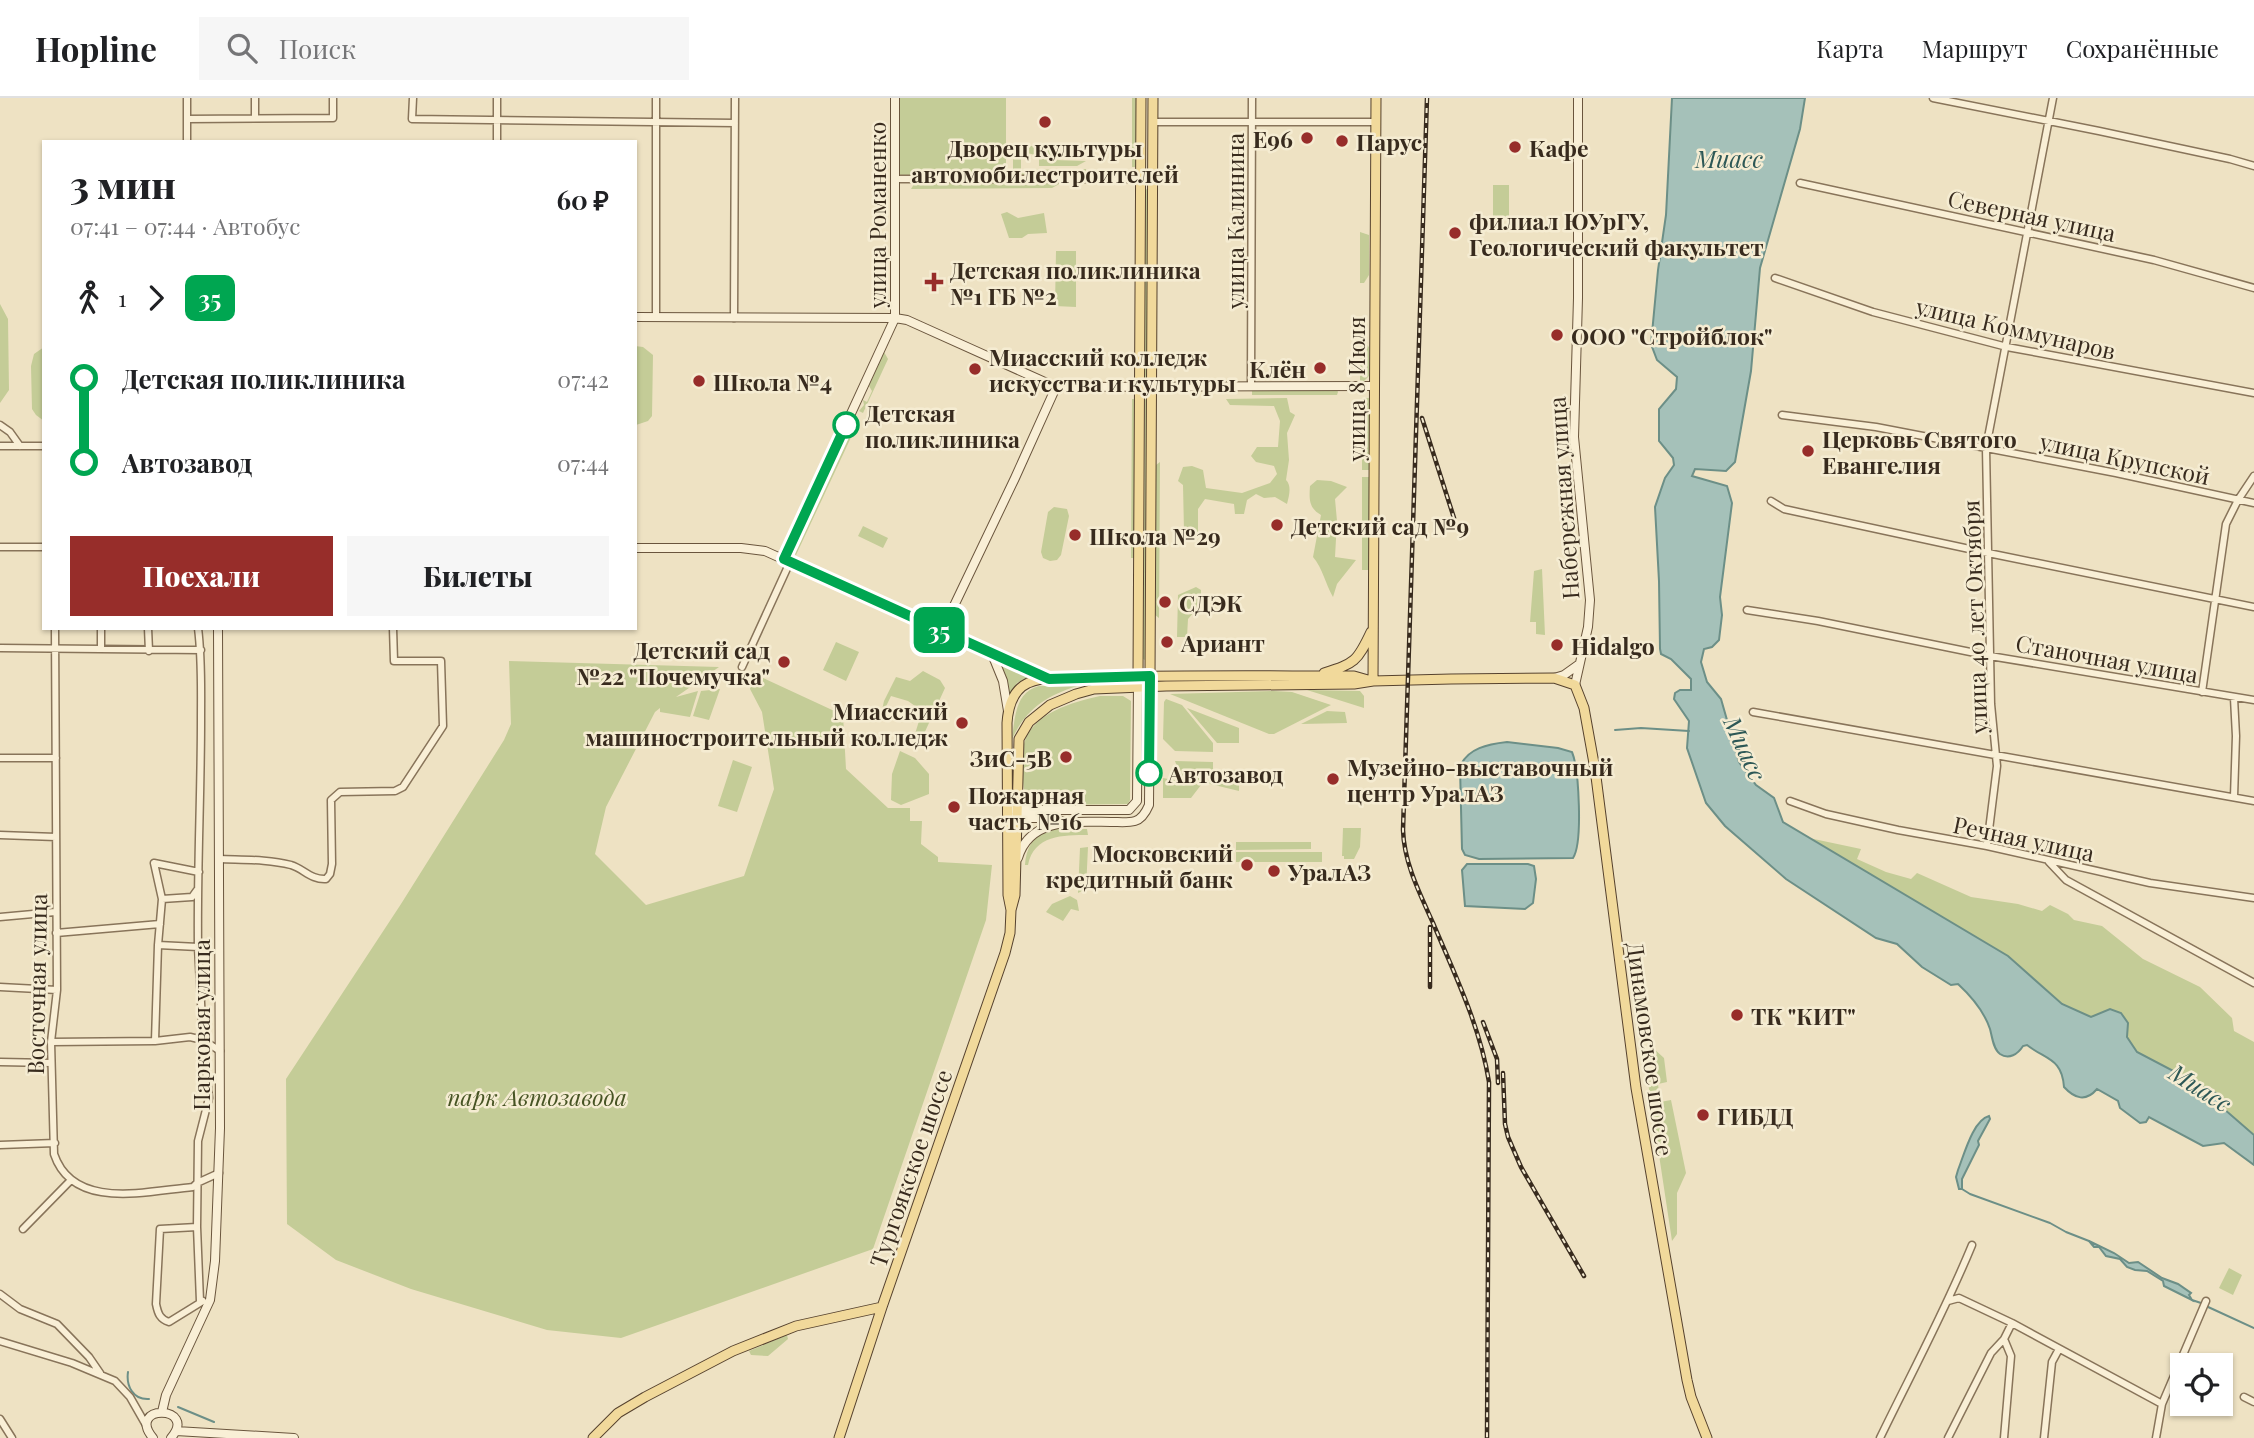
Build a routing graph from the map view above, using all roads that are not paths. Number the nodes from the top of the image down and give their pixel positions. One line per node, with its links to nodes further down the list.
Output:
1 (187, 98): 17 (street)
2 (255, 98): 16 (street)
3 (333, 98): 16 (street)
4 (413, 98): 18 (street)
5 (497, 98): 18 (street)
6 (656, 98): 19 (street)
7 (735, 98): 24 (street)
8 (895, 98): 28 (street, улица Романенко)
9 (1142, 98): 29 (main road)
10 (1153, 98): 21 (main road)
11 (1251, 98): 22 (street, улица Калинина)
12 (1376, 98): 23 (main road, улица 8 Июля)
13 (1578, 98): 79 (street, Набережная улица)
14 (1933, 98): 20 (street)
15 (2053, 98): 20 (street, улица 40 лет Октября)
16 (255, 118): 17 (street)
17 (187, 119): 25 (street)
18 (497, 119): 19 (street); 26 (street)
19 (656, 121): 24 (street); 36 (street)
20 (2049, 121): 27 (street); 32 (street, улица 40 лет Октября)
21 (1153, 122): 22 (street); 30 (main road)
22 (1251, 122): 23 (street); 42 (street, улица Калинина)
23 (1376, 122): 43 (main road, улица 8 Июля)
24 (735, 123): 37 (street)
25 (187, 140)
26 (497, 140)
27 (2254, 166)
28 (895, 179): 29 (street); 38 (street, улица Романенко)
29 (1141, 179): 30 (street); 40 (main road)
30 (1153, 179): 41 (main road)
31 (1800, 183): 32 (street, Северная улица)
32 (2028, 232): 34 (street, Северная улица); 39 (street, улица 40 лет Октября)
33 (1775, 278): 39 (street, улица Коммунаров)
34 (2254, 288)
35 (637, 317): 36 (street)
36 (656, 317): 37 (street)
37 (734, 318): 38 (street)
38 (895, 318): 44 (street); 60 (street, улица Романенко)
39 (2007, 347): 45 (street, улица Коммунаров); 51 (street, улица 40 лет Октября)
40 (1140, 386): 41 (street); 44 (street); 81 (main road)
41 (1152, 386): 42 (street); 82 (main road)
42 (1251, 386): 43 (street)
43 (1374, 386): 64 (main road, улица 8 Июля)
44 (1056, 387): 71 (street)
45 (2253, 390)
46 (1782, 415): 51 (street, улица Крупской)
47 (0, 425): 49 (street)
48 (0, 446): 49 (street)
49 (20, 446): 50 (street)
50 (42, 446)
51 (1986, 448): 53 (street, улица Крупской); 59 (street, улица 40 лет Октября)
52 (2254, 476): 53 (street)
53 (2238, 500): 55 (street, улица Крупской); 61 (street)
54 (1771, 501): 59 (street)
55 (2254, 503)
56 (0, 547): 57 (street)
57 (42, 547)
58 (637, 548): 60 (street)
59 (1988, 553): 61 (street); 78 (street, улица 40 лет Октября)
60 (787, 561): 71 (street); 80 (street, улица Романенко)
61 (2216, 599): 62 (street); 90 (street)
62 (2254, 607)
63 (1747, 610): 78 (street, Станочная улица)
64 (1373, 627): 83 (main road); 86 (main road, улица 8 Июля)
65 (55, 630): 74 (street, Восточная улица)
66 (101, 630): 73 (street)
67 (148, 630): 76 (street)
68 (198, 630): 75 (street)
69 (218, 630): 106 (street, Парковая улица)
70 (393, 630): 106 (street)
71 (942, 631): 77 (street)
72 (0, 648): 74 (street)
73 (101, 648): 74 (street); 76 (street)
74 (55, 649): 97 (street, Восточная улица)
75 (201, 650): 76 (street); 109 (street)
76 (149, 651)
77 (992, 654): 85 (street); 93 (street)
78 (1990, 656): 90 (street, Станочная улица); 95 (street, улица 40 лет Октября)
79 (1580, 663): 84 (street); 87 (street, Набережная улица)
80 (742, 667)
81 (1138, 676): 82 (main road); 85 (main road); 88 (street)
82 (1150, 676): 83 (main road); 89 (street)
83 (1316, 676): 86 (main road)
84 (1554, 678): 86 (main road); 87 (main road)
85 (1049, 679): 93 (main road)
86 (1373, 681): 89 (main road)
87 (1575, 685): 160 (main road, Динамовское шоссе)
88 (1138, 687): 89 (main road); 101 (main road); 101 (street)
89 (1150, 687): 102 (street)
90 (2202, 692): 91 (street, Станочная улица)
91 (2234, 698): 92 (street, Станочная улица); 98 (street)
92 (2254, 701)
93 (1008, 711): 101 (main road)
94 (1753, 712): 95 (street)
95 (1997, 755): 98 (street); 105 (street, улица 40 лет Октября)
96 (0, 758): 97 (street)
97 (56, 758): 104 (street, Восточная улица)
98 (2234, 797): 100 (street)
99 (1790, 801): 105 (street, Речная улица)
100 (2254, 801)
101 (1012, 814): 102 (street); 108 (main road, Тургоякское шоссе); 113 (main road, Тургоякское шоссе)
102 (1064, 822): 108 (street)
103 (0, 835): 104 (street)
104 (56, 837): 114 (street, Восточная улица)
105 (1987, 846): 107 (street, Речная улица)
106 (219, 859): 126 (street, Парковая улица)
107 (2048, 861): 111 (street, Речная улица); 120 (street)
108 (1015, 867): 113 (main road, Тургоякское шоссе)
109 (198, 872): 110 (street); 112 (street)
110 (197, 890): 112 (street); 119 (street)
111 (2254, 898)
112 (162, 900): 116 (street)
113 (1010, 910): 142 (main road, Тургоякское шоссе)
114 (55, 912): 115 (street); 117 (street, Восточная улица)
115 (0, 917)
116 (160, 925): 117 (street); 118 (street)
117 (57, 933): 122 (street, Восточная улица)
118 (158, 945): 119 (street); 124 (street)
119 (198, 947): 123 (street)
120 (2254, 983)
121 (0, 987): 122 (street)
122 (57, 990): 125 (street, Восточная улица)
123 (203, 1040): 124 (street); 126 (street); 130 (street)
124 (155, 1041): 125 (street)
125 (51, 1042): 128 (street, Восточная улица)
126 (220, 1051): 129 (street, Парковая улица)
127 (0, 1062): 128 (street)
128 (51, 1063): 131 (street, Восточная улица)
129 (220, 1079): 130 (street); 133 (street, Парковая улица)
130 (209, 1082): 135 (street)
131 (55, 1143): 132 (street); 134 (street, Восточная улица)
132 (0, 1145)
133 (219, 1173): 135 (street); 151 (street, Парковая улица)
134 (71, 1180): 135 (street); 137 (street)
135 (197, 1183): 136 (street)
136 (197, 1227): 136 (street)
137 (23, 1228)
138 (1972, 1245): 140 (street)
139 (0, 1294): 147 (street)
140 (1948, 1301): 143 (street); 161 (street)
141 (2205, 1305): 150 (street)
142 (882, 1307): 158 (main road); 159 (main road, Тургоякское шоссе)
143 (2012, 1323): 144 (street); 146 (street)
144 (2004, 1339): 162 (street); 163 (street)
145 (0, 1341): 147 (street)
146 (2059, 1349): 150 (street); 164 (street)
147 (101, 1375): 153 (street)
148 (2244, 1397): 149 (street)
149 (2254, 1402)
150 (2162, 1404): 165 (street)
151 (162, 1412): 153 (street); 154 (street)
152 (0, 1419): 155 (street)
153 (147, 1426): 156 (street)
154 (174, 1434): 157 (street)
155 (12, 1438)
156 (151, 1438)
157 (294, 1438)
158 (593, 1438)
159 (839, 1438)
160 (1707, 1438)
161 (1880, 1438)
162 (1948, 1438)
163 (2004, 1438)
164 (2044, 1438)
165 (2156, 1438)

